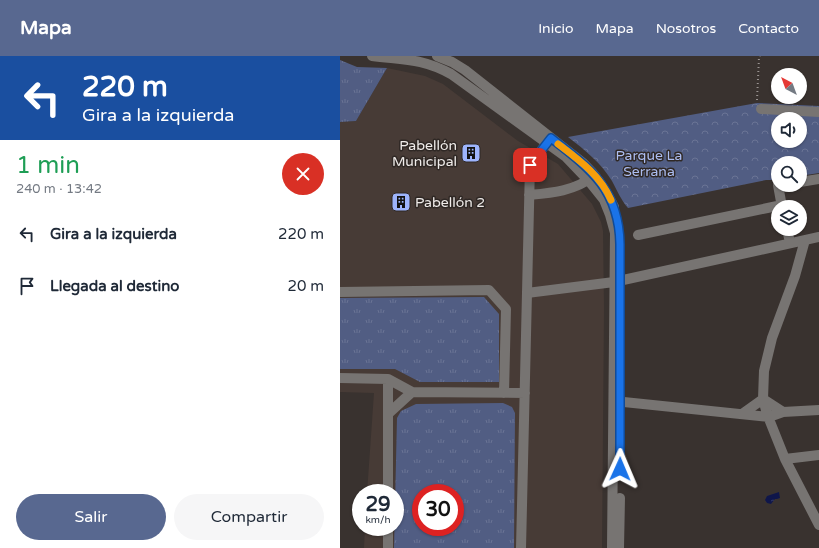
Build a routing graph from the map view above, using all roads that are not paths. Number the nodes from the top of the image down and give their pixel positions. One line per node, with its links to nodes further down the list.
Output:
1 (372, 56): 5 (street)
2 (437, 56): 5 (street)
3 (761, 109): 4 (street)
4 (819, 112)
5 (549, 141): 6 (street); 9 (street)
6 (592, 178): 9 (street); 16 (street)
7 (819, 179): 8 (street)
8 (807, 181)
9 (529, 195): 18 (street)
10 (771, 208): 11 (street)
11 (638, 235)
12 (788, 236): 15 (street)
13 (819, 236): 14 (street)
14 (805, 240): 15 (street); 24 (street)
15 (790, 244): 16 (street)
16 (617, 281): 18 (street); 25 (street)
17 (340, 292): 22 (street)
18 (527, 293): 23 (street)
19 (340, 378): 20 (street)
20 (388, 378): 21 (street); 28 (street)
21 (412, 392): 22 (street); 28 (street)
22 (504, 393): 23 (street)
23 (525, 393): 37 (street)
24 (763, 399): 27 (street); 29 (street); 30 (street)
25 (617, 402): 29 (street); 38 (street); 39 (street)
26 (819, 410): 27 (street)
27 (783, 412): 30 (street)
28 (389, 413): 33 (street)
29 (742, 414): 30 (street)
30 (769, 417): 32 (street)
31 (819, 455): 32 (street)
32 (785, 459): 34 (street)
33 (388, 484)
34 (819, 525)
35 (388, 536): 36 (street)
36 (388, 548)
37 (521, 548)
38 (612, 548)
39 (619, 548)

